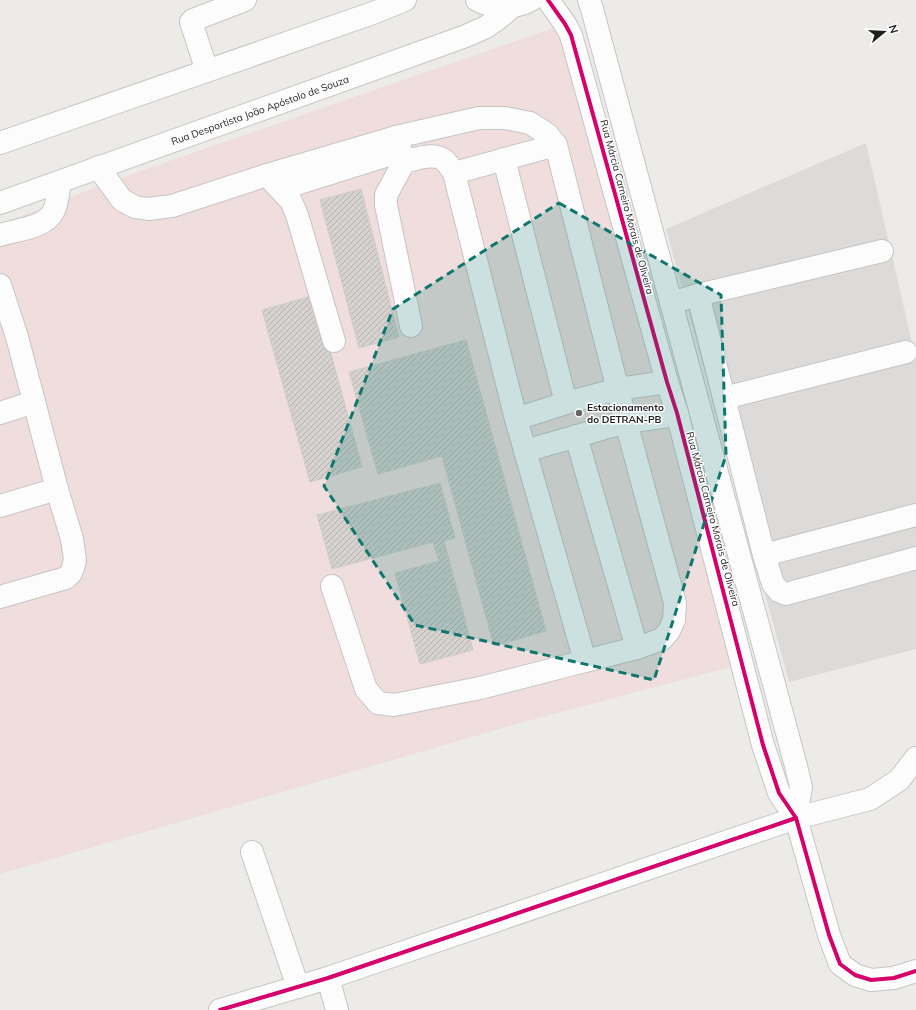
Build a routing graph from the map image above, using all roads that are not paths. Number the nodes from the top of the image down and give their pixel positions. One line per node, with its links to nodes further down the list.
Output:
1 (245, 0): 7 (street)
2 (405, 0): 7 (street)
3 (477, 0): 6 (street)
4 (548, 0): 25 (street, Rua Márcia Carneiro Morais de Oliveira)
5 (589, 0): 21 (street, Rua Márcia Carneiro Morais de Oliveira)
6 (522, 3): 12 (street, Rua Desportista João Apóstolo de Souza)
7 (207, 71): 8 (street)
8 (0, 144)
9 (556, 145): 10 (street); 11 (street); 26 (street)
10 (400, 150): 13 (street); 15 (street); 22 (street)
11 (504, 159): 13 (street); 29 (street)
12 (98, 167): 14 (street, Rua Desportista João Apóstolo de Souza); 15 (street)
13 (454, 173): 32 (street)
14 (60, 182): 16 (street, Rua Desportista João Apóstolo de Souza); 17 (street)
15 (274, 182): 23 (street)
16 (0, 203)
17 (0, 235)
18 (882, 251): 20 (street)
19 (0, 285): 28 (street)
20 (698, 295): 21 (street); 27 (street)
21 (671, 303): 46 (street, Rua Márcia Carneiro Morais de Oliveira)
22 (411, 326)
23 (334, 341)
24 (906, 352): 27 (street)
25 (667, 382): 26 (street); 31 (street, Rua Márcia Carneiro Morais de Oliveira)
26 (618, 389): 29 (street); 33 (street)
27 (724, 398): 39 (street)
28 (34, 402): 30 (street); 36 (street)
29 (566, 403): 32 (street)
30 (0, 413)
31 (677, 414): 33 (street); 46 (street, Rua Márcia Carneiro Morais de Oliveira)
32 (516, 419): 35 (street)
33 (626, 422): 34 (street); 43 (street)
34 (576, 436): 35 (street); 43 (street)
35 (525, 451): 44 (street)
36 (57, 489): 37 (street); 42 (street)
37 (0, 506)
38 (916, 515): 39 (street)
39 (764, 555): 40 (street)
40 (916, 558)
41 (332, 586): 44 (street)
42 (0, 596)
43 (637, 648): 44 (street)
44 (585, 661)
45 (916, 758): 46 (street)
46 (796, 818): 48 (street, Rua Márcia Carneiro Morais de Oliveira); 49 (street)
47 (252, 852): 50 (street)
48 (916, 972)
49 (328, 978): 50 (street); 52 (street)
50 (298, 987): 51 (street)
51 (220, 1010)
52 (338, 1010)

